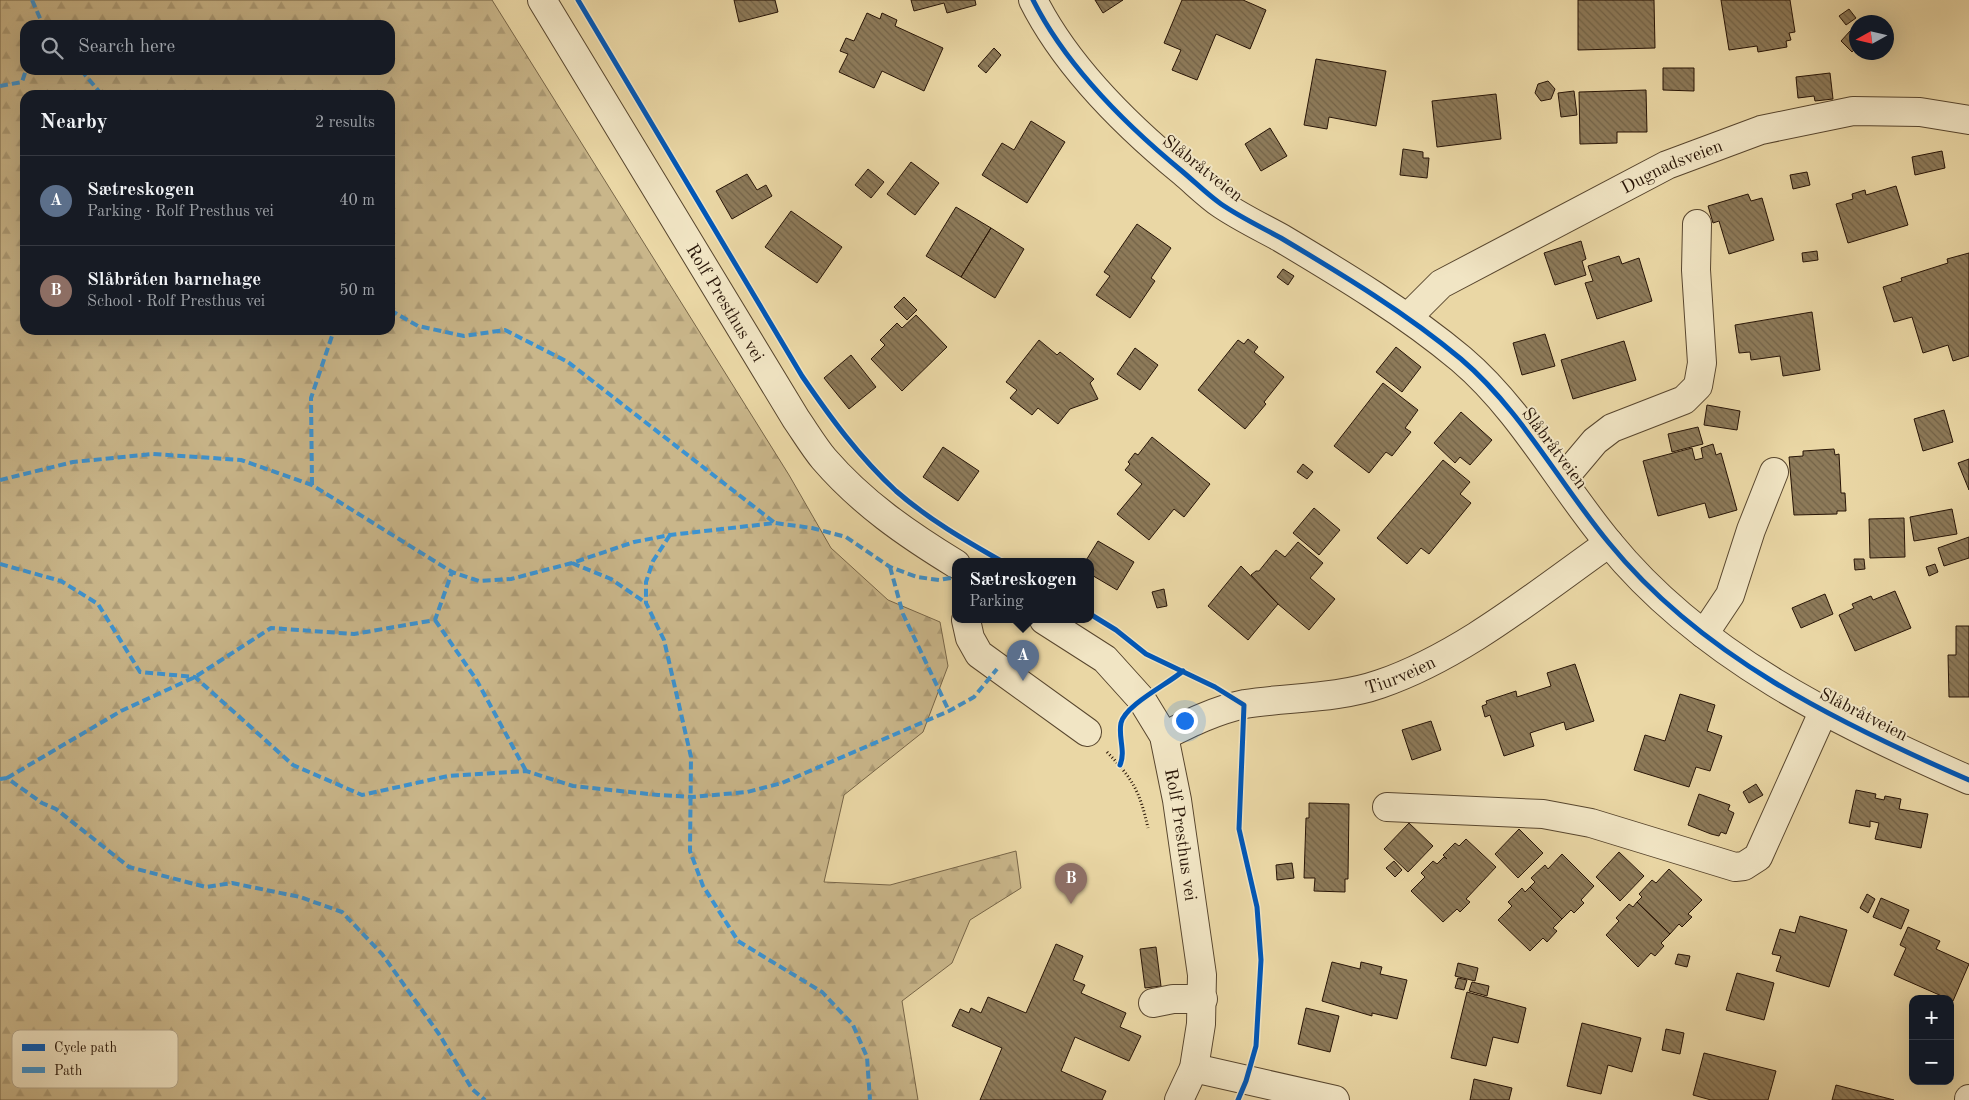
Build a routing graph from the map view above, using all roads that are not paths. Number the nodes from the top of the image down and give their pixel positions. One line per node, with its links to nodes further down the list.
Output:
1 (542, 0): 9 (street, Rolf Presthus vei)
2 (1033, 0): 5 (street, Slåbråtveien)
3 (1969, 120): 5 (street, Dugnadsveien)
4 (1697, 224): 7 (street)
5 (1408, 317): 7 (street, Slåbråtveien)
6 (1774, 472): 12 (street)
7 (1563, 479): 8 (street, Slåbråtveien)
8 (1609, 543): 12 (street, Slåbråtveien); 15 (street, Tiurveien)
9 (952, 562)
10 (967, 623): 14 (street)
11 (1049, 623): 15 (street, Rolf Presthus vei)
12 (1704, 634): 13 (street, Slåbråtveien)
13 (1824, 710): 16 (street, Slåbråtveien); 17 (street, Slåbråtveien)
14 (1087, 732)
15 (1164, 736): 18 (street, Rolf Presthus vei)
16 (1969, 780)
17 (1386, 807)
18 (1203, 999): 19 (street); 20 (street, Rolf Presthus vei)
19 (1153, 1003)
20 (1194, 1068): 21 (street, Rolf Presthus vei); 22 (street)
21 (1179, 1100)
22 (1335, 1100)

